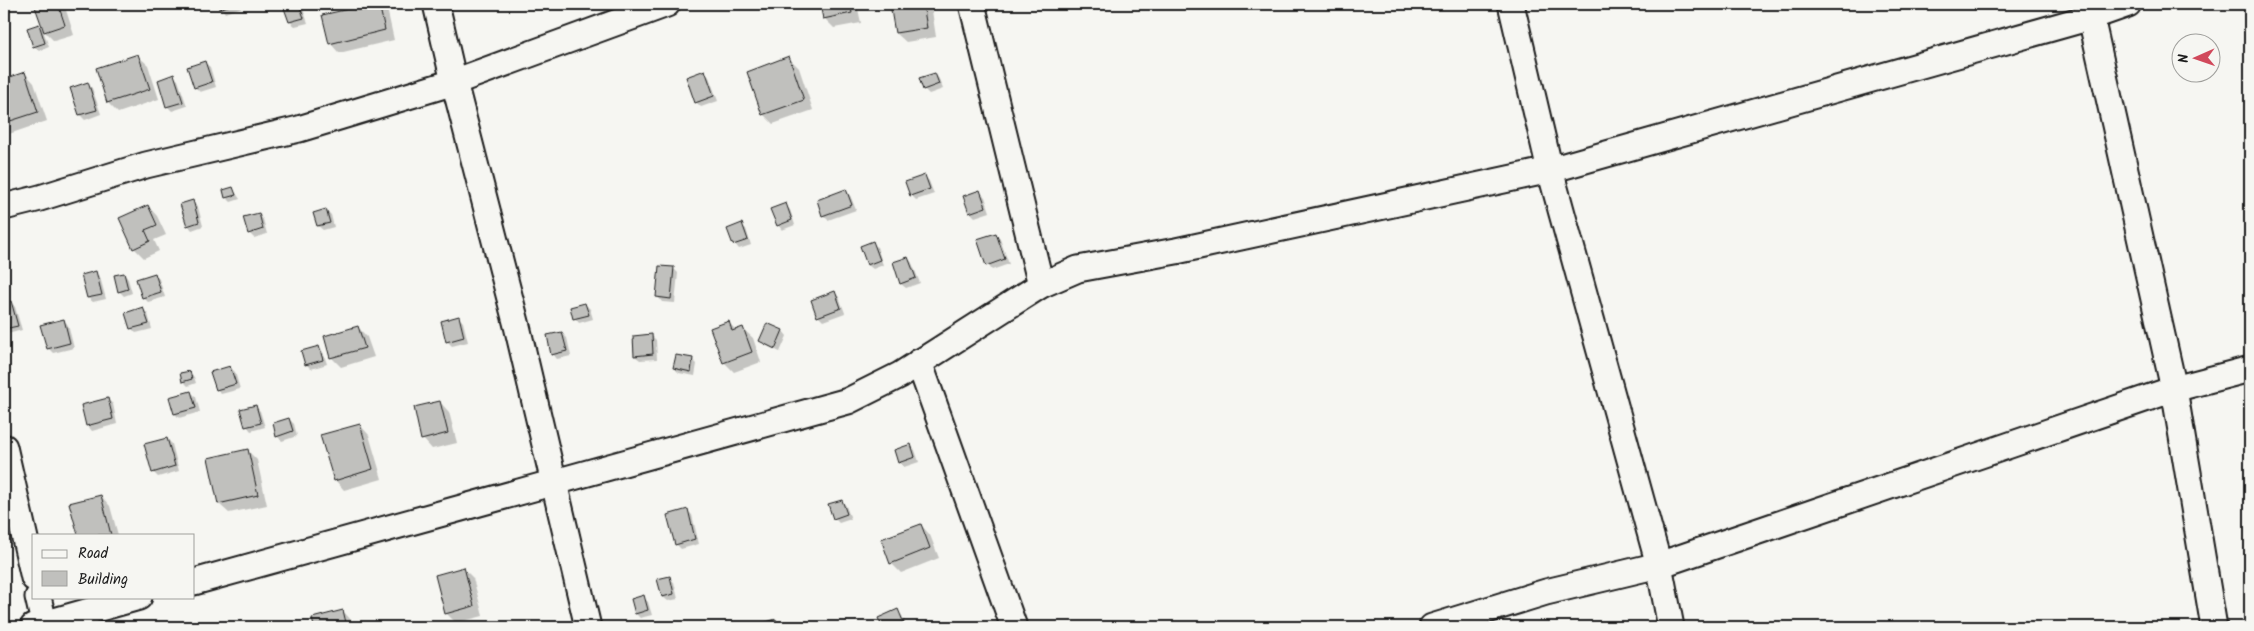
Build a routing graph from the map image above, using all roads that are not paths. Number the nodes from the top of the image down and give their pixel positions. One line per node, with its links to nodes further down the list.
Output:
1 (436, 4): 7 (street)
2 (667, 4): 7 (street)
3 (972, 4): 10 (street)
4 (1511, 4): 8 (street)
5 (2128, 4): 6 (street)
6 (2089, 10): 8 (street); 13 (street)
7 (454, 82): 9 (street); 15 (street)
8 (1550, 170): 10 (street); 16 (street)
9 (4, 207)
10 (1041, 285): 11 (street)
11 (919, 362): 15 (street); 23 (street)
12 (2250, 369): 13 (street)
13 (2174, 389): 16 (street); 26 (street)
14 (4, 447): 17 (street)
15 (553, 481): 18 (street); 22 (street)
16 (1659, 565): 24 (street); 25 (street)
17 (32, 569)
18 (195, 582)
19 (38, 598): 21 (street)
20 (135, 598): 21 (street)
21 (41, 626)
22 (588, 627)
23 (1014, 627)
24 (1432, 627)
25 (1671, 627)
26 (2214, 627)

